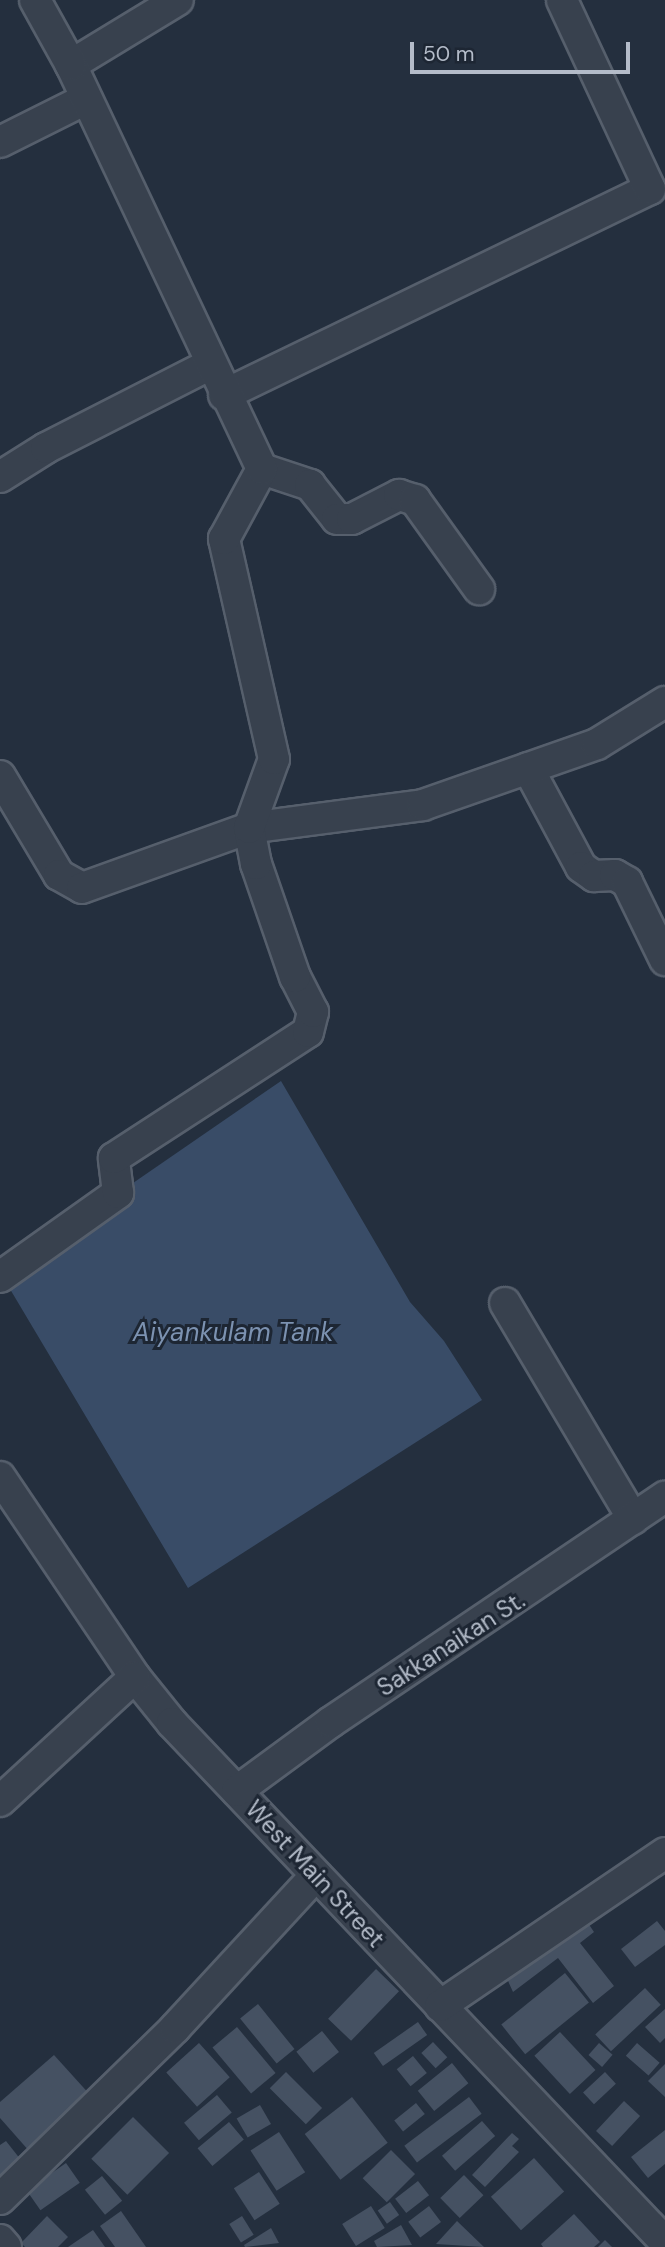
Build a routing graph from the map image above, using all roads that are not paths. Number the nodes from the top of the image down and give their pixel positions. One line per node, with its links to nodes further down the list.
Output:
1 (35, 0): 4 (street)
2 (178, 0): 4 (street)
3 (562, 0): 7 (street)
4 (71, 65): 5 (street)
5 (86, 99): 6 (street); 8 (street)
6 (0, 142)
7 (657, 185): 9 (street)
8 (209, 365): 9 (street); 11 (street)
9 (224, 395): 10 (street)
10 (262, 469): 12 (street); 16 (street)
11 (0, 477)
12 (479, 589)
13 (665, 702): 14 (street)
14 (528, 768): 16 (street); 17 (street)
15 (0, 775): 16 (street)
16 (249, 828): 18 (street)
17 (661, 941)
18 (0, 1277)
19 (505, 1303): 22 (street)
20 (0, 1477): 23 (street, West Main Street)
21 (665, 1497): 22 (street, Sakkanaikan St.)
22 (633, 1519): 24 (street, Sakkanaikan St.)
23 (135, 1677): 24 (street, West Main Street); 25 (street)
24 (237, 1791): 27 (street, West Main Street)
25 (0, 1801)
26 (665, 1853): 28 (street)
27 (316, 1875): 28 (street, West Main Street); 29 (street)
28 (440, 2006): 31 (street, West Main Street)
29 (0, 2199)
30 (0, 2240): 32 (street)
31 (665, 2242)
32 (6, 2247)

